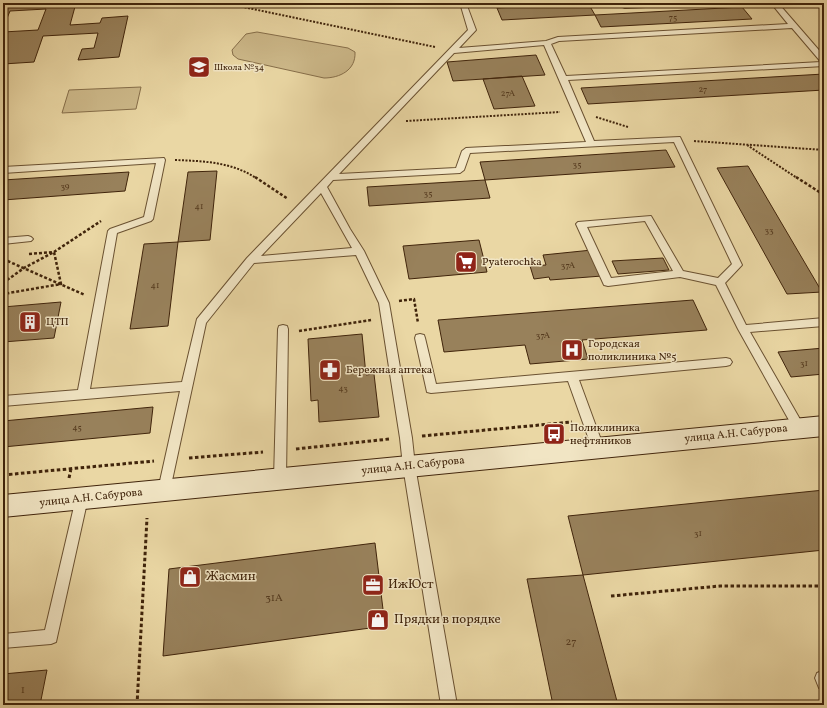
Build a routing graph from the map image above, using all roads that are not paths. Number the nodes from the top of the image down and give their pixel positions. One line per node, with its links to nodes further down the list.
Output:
1 (463, 3): 9 (lane)
2 (616, 3): 3 (lane)
3 (687, 3)
4 (723, 3): 5 (lane)
5 (746, 3)
6 (774, 3): 7 (lane)
7 (794, 26): 8 (lane); 10 (lane)
8 (547, 43): 9 (lane); 12 (lane)
9 (451, 51): 15 (lane)
10 (824, 61)
11 (824, 64): 12 (lane)
12 (563, 78): 13 (lane)
13 (591, 144): 15 (lane); 22 (lane)
14 (3, 170): 30 (lane)
15 (330, 178): 16 (lane)
16 (322, 186): 19 (lane); 20 (lane)
17 (28, 239): 18 (lane)
18 (3, 241)
19 (360, 251): 20 (lane); 35 (lane)
20 (251, 260): 29 (lane)
21 (680, 274): 21 (lane); 22 (lane)
22 (720, 282): 24 (lane)
23 (824, 322): 24 (lane)
24 (743, 329): 33 (lane)
25 (283, 331): 36 (lane)
26 (420, 338): 28 (lane)
27 (726, 362): 28 (lane)
28 (572, 376): 34 (lane)
29 (186, 386): 30 (lane); 37 (lane)
30 (83, 395): 31 (lane)
31 (3, 401)
32 (824, 426): 33 (street, улица А.Н. Сабурова)
33 (799, 428): 34 (street, улица А.Н. Сабурова)
34 (598, 448): 35 (street, улица А.Н. Сабурова)
35 (409, 466): 36 (street, улица А.Н. Сабурова); 41 (lane)
36 (280, 479): 37 (street, улица А.Н. Сабурова)
37 (164, 490): 38 (street, улица А.Н. Сабурова)
38 (82, 498): 39 (street, улица А.Н. Сабурова); 40 (lane)
39 (3, 506)
40 (3, 641)
41 (449, 705)

